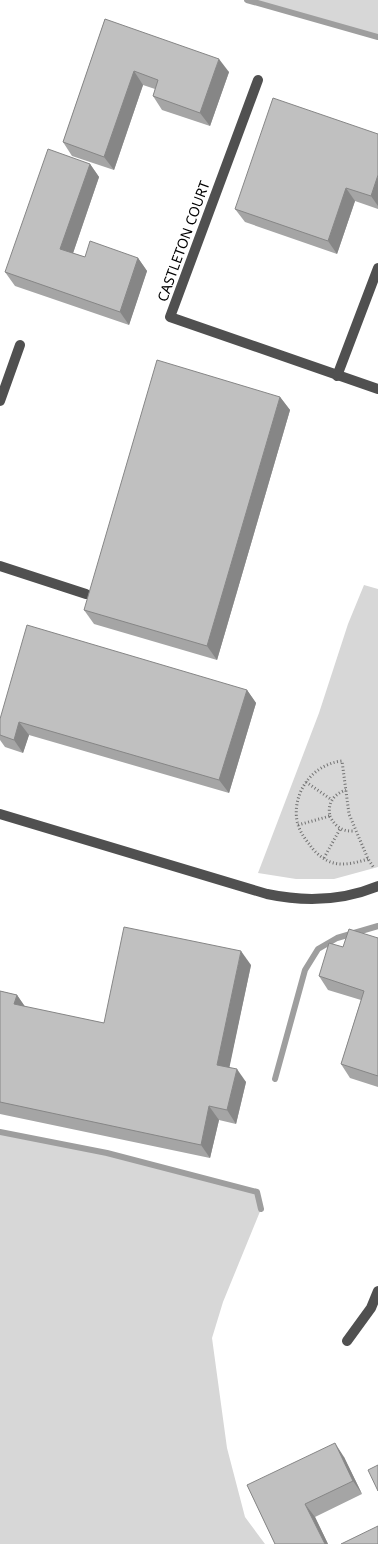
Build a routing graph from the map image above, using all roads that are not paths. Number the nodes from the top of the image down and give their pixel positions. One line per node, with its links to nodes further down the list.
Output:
1 (258, 80): 4 (lane, CASTLETON COURT)
2 (378, 268): 4 (lane)
3 (20, 345): 6 (lane)
4 (337, 376): 5 (lane, CASTLETON COURT)
5 (378, 389)
6 (0, 401)
7 (0, 566): 8 (lane)
8 (86, 594)
9 (0, 814): 10 (lane)
10 (378, 886)
11 (378, 1291): 12 (lane)
12 (347, 1340)

